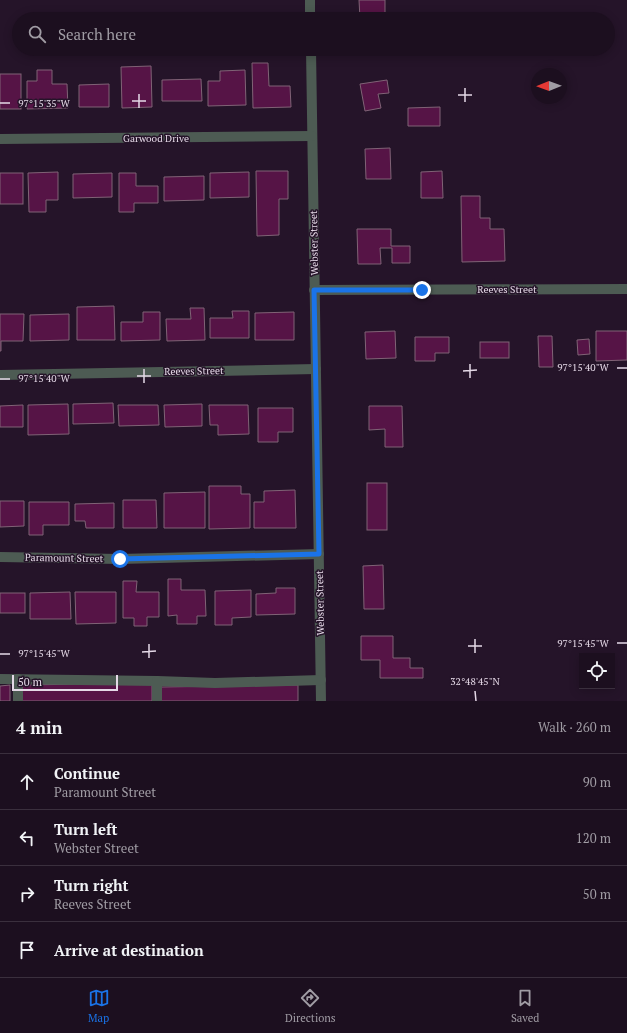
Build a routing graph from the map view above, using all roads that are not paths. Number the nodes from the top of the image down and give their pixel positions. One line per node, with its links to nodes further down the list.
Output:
1 (310, 0): 2 (street)
2 (310, 12)
3 (311, 56): 4 (street, Webster Street)
4 (312, 136): 5 (street, Garwood Drive); 7 (street, Webster Street)
5 (0, 139)
6 (627, 289): 7 (street, Reeves Street)
7 (314, 290): 8 (street, Webster Street)
8 (316, 369): 9 (street, Reeves Street); 10 (street, Webster Street)
9 (0, 375)
10 (319, 554): 11 (street, Paramount Street); 14 (street, Webster Street)
11 (0, 557)
12 (0, 679): 13 (street)
13 (18, 679): 15 (street); 16 (street)
14 (321, 680): 15 (street); 18 (street, Webster Street)
15 (157, 681): 17 (street)
16 (18, 701)
17 (158, 701)
18 (321, 701)

